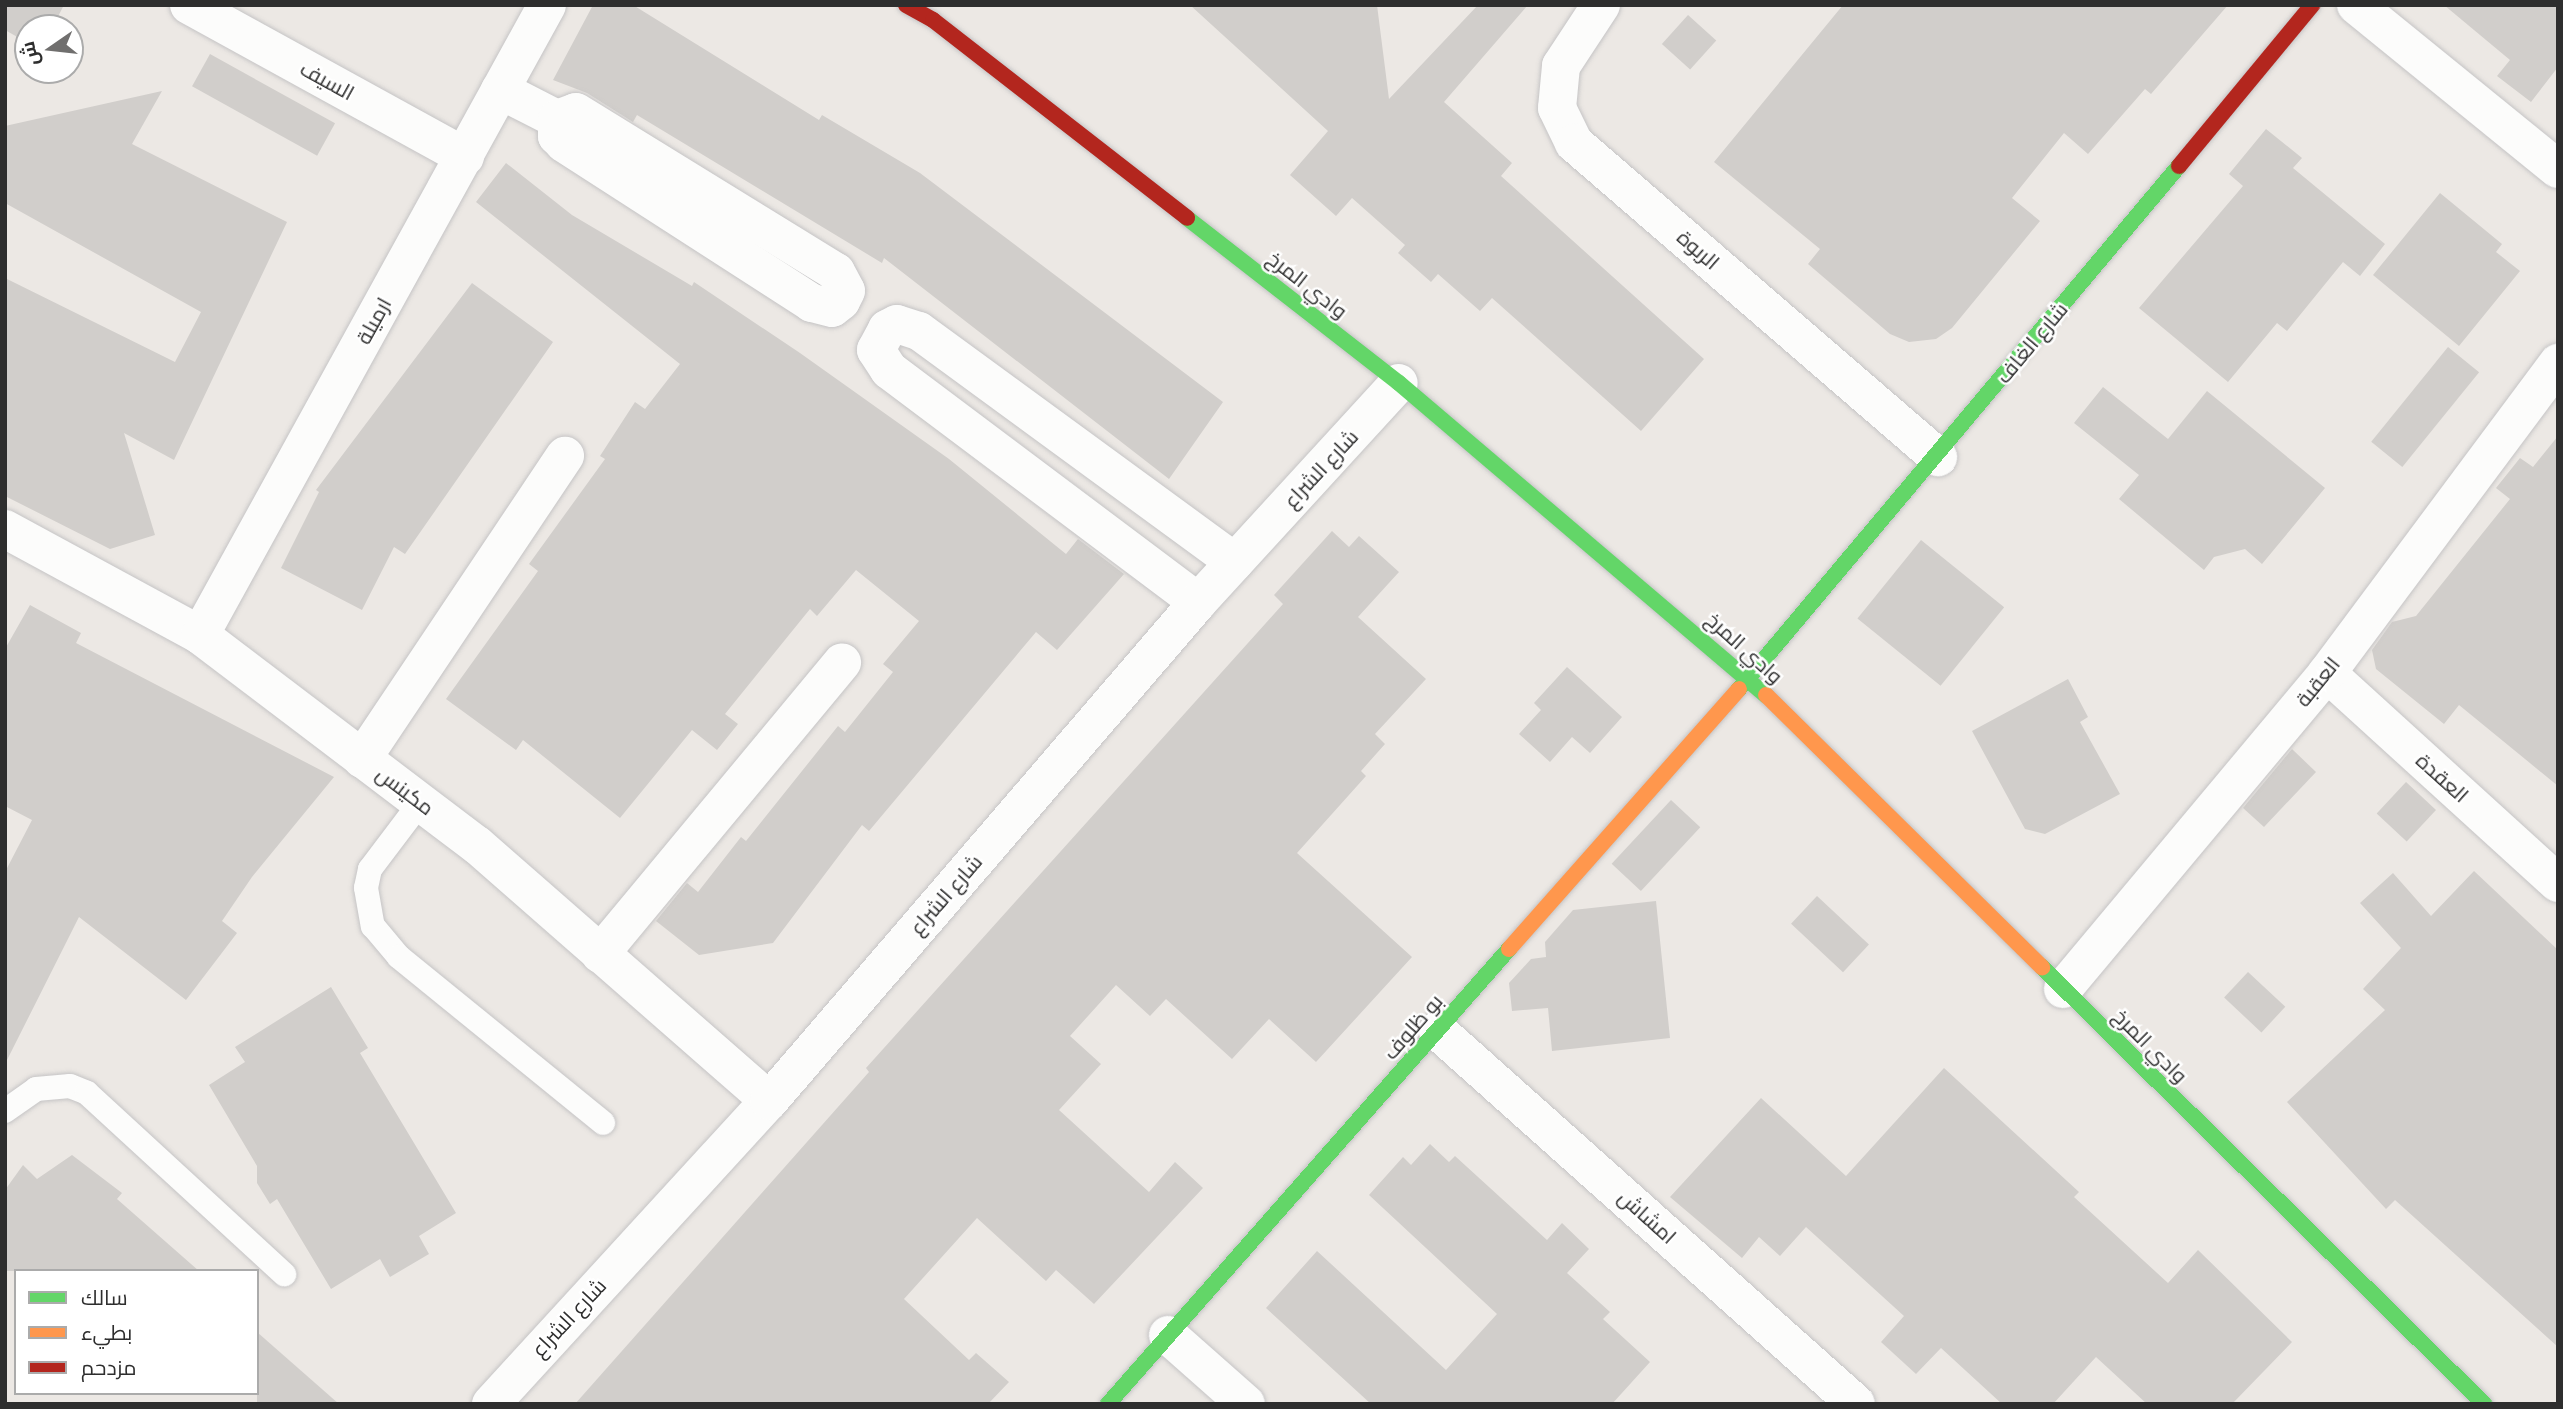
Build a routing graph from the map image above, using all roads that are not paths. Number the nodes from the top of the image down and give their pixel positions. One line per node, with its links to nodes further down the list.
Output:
1 (190, 5): 8 (street, السيف)
2 (547, 5): 7 (street, ارميلة)
3 (1601, 5): 18 (street, الربوة)
4 (2312, 5): 18 (street, شارع الغاف)
5 (2357, 5): 10 (street)
6 (928, 10): 14 (street, وادي المرخ)
7 (500, 90): 8 (street, ارميلة); 9 (street)
8 (465, 157): 24 (street, ارميلة)
9 (623, 160): 11 (street); 12 (street)
10 (2558, 169)
11 (758, 223): 12 (street); 12 (street)
12 (737, 255)
13 (2558, 363): 26 (street, العقبة)
14 (1399, 383): 22 (street, شارع الشراع); 27 (street, وادي المرخ)
15 (999, 388): 16 (street); 16 (street); 19 (street)
16 (968, 429): 20 (street)
17 (565, 456): 28 (street)
18 (1938, 457): 27 (street, شارع الغاف)
19 (1103, 463): 20 (street); 22 (street)
20 (1070, 506): 23 (street)
21 (5, 529): 24 (street, مكينس)
22 (1235, 562): 23 (street, شارع الشراع)
23 (1198, 603): 34 (street, شارع الشراع)
24 (200, 635): 28 (street, مكينس)
25 (842, 663): 31 (street)
26 (2327, 673): 30 (street, العقدة); 32 (street, العقبة)
27 (1748, 678): 32 (street, وادي المرخ); 33 (street, بو ظلوف)
28 (362, 759): 29 (street, مكينس)
29 (420, 803): 31 (street, مكينس); 36 (lane)
30 (2558, 883)
31 (600, 954): 34 (street, مكينس)
32 (2063, 989): 43 (street, وادي المرخ)
33 (1437, 1031): 38 (street, بو ظلوف); 42 (street, امشاش)
34 (769, 1101): 39 (street, شارع الشراع)
35 (5, 1111): 37 (lane)
36 (603, 1123)
37 (284, 1274)
38 (1168, 1335): 40 (street, بو ظلوف); 41 (street)
39 (491, 1404)
40 (1108, 1404)
41 (1246, 1404)
42 (1856, 1404)
43 (2484, 1404)

